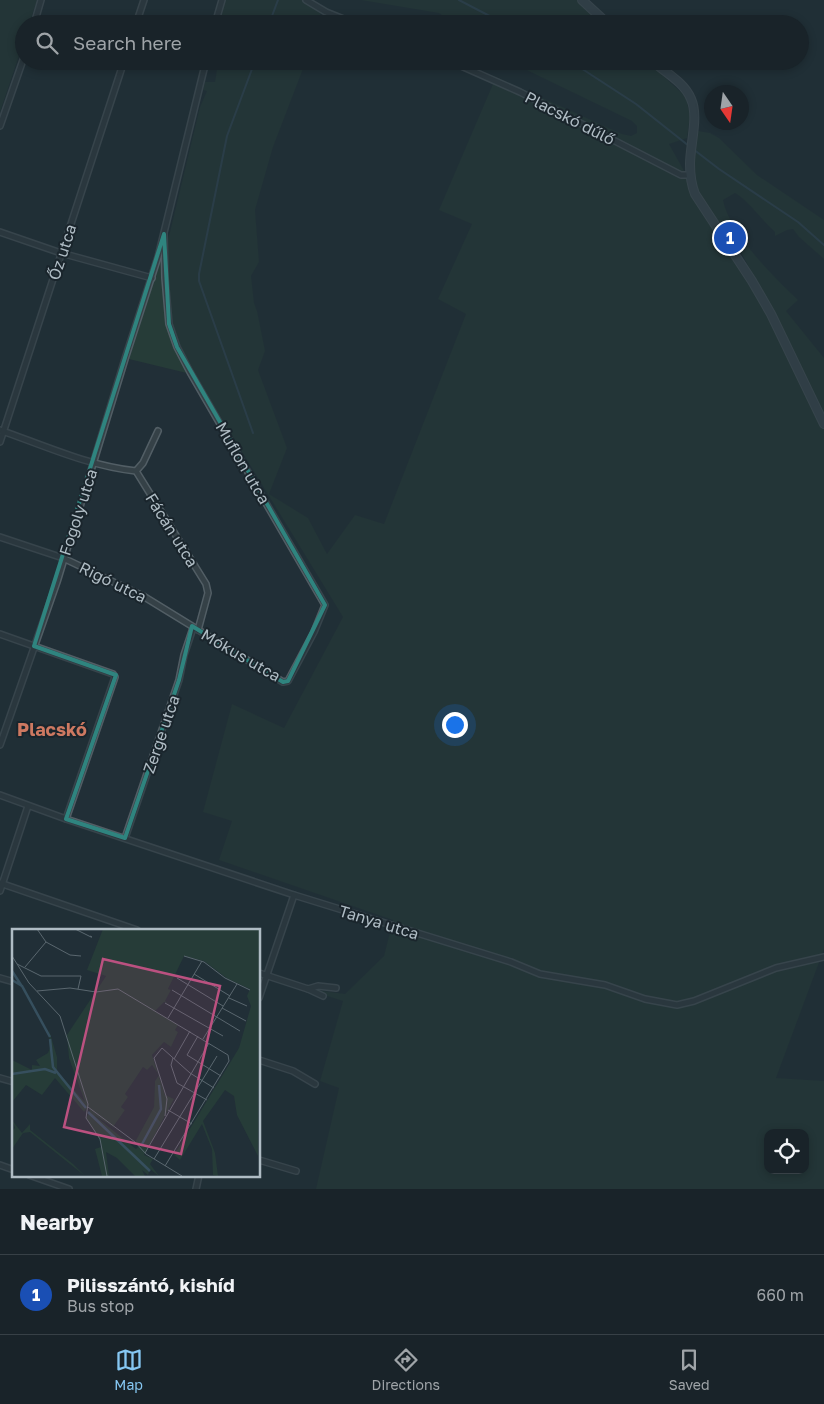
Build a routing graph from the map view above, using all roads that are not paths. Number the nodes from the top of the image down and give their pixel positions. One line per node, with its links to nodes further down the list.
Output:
1 (41, 0): 6 (street)
2 (144, 0): 7 (street)
3 (222, 0): 8 (street)
4 (306, 0): 9 (street)
5 (582, 0): 10 (street)
6 (37, 15)
7 (139, 15)
8 (218, 15)
9 (334, 15)
10 (598, 15)
11 (19, 70): 16 (street)
12 (121, 70): 20 (street, Őz utca)
13 (204, 70): 19 (street, Muflon utca)
14 (470, 70): 17 (street, Placskó dűlő)
15 (663, 70): 17 (street)
16 (0, 126)
17 (690, 175): 22 (street)
18 (0, 232): 20 (street)
19 (164, 234): 21 (street, Muflon utca); 33 (street, Muflon utca)
20 (61, 253): 21 (street); 23 (street, Őz utca)
21 (152, 278): 26 (street, Fogoly utca)
22 (824, 424)
23 (2, 431): 25 (street, Őz utca); 26 (street)
24 (158, 431): 27 (street)
25 (0, 442)
26 (94, 464): 27 (street); 29 (street, Fogoly utca)
27 (136, 471): 30 (street, Fácán utca)
28 (0, 537): 29 (street, Rigó utca)
29 (63, 558): 30 (street, Rigó utca); 32 (street, Fogoly utca)
30 (196, 629): 33 (street, Mókus utca); 38 (street, Zerge utca)
31 (0, 634): 32 (street)
32 (34, 646): 34 (street, Fogoly utca); 37 (street)
33 (288, 681)
34 (0, 745)
35 (0, 795): 36 (street, Tanya utca)
36 (28, 806): 37 (street, Tanya utca); 39 (street)
37 (66, 819): 38 (street, Tanya utca)
38 (125, 838): 41 (street, Tanya utca)
39 (1, 883): 40 (street); 42 (street)
40 (0, 891)
41 (294, 895): 43 (street, Tanya utca); 45 (street)
42 (134, 929)
43 (824, 957)
44 (260, 973): 45 (street)
45 (266, 975): 47 (street); 48 (street)
46 (336, 988): 47 (street)
47 (308, 989): 49 (street)
48 (260, 995)
49 (323, 996)
50 (260, 1060): 51 (street)
51 (314, 1084)
52 (260, 1160): 55 (street)
53 (0, 1165): 54 (street)
54 (12, 1169)
55 (296, 1172)
56 (32, 1176): 58 (street)
57 (199, 1176): 59 (street)
58 (69, 1189)
59 (196, 1189)

